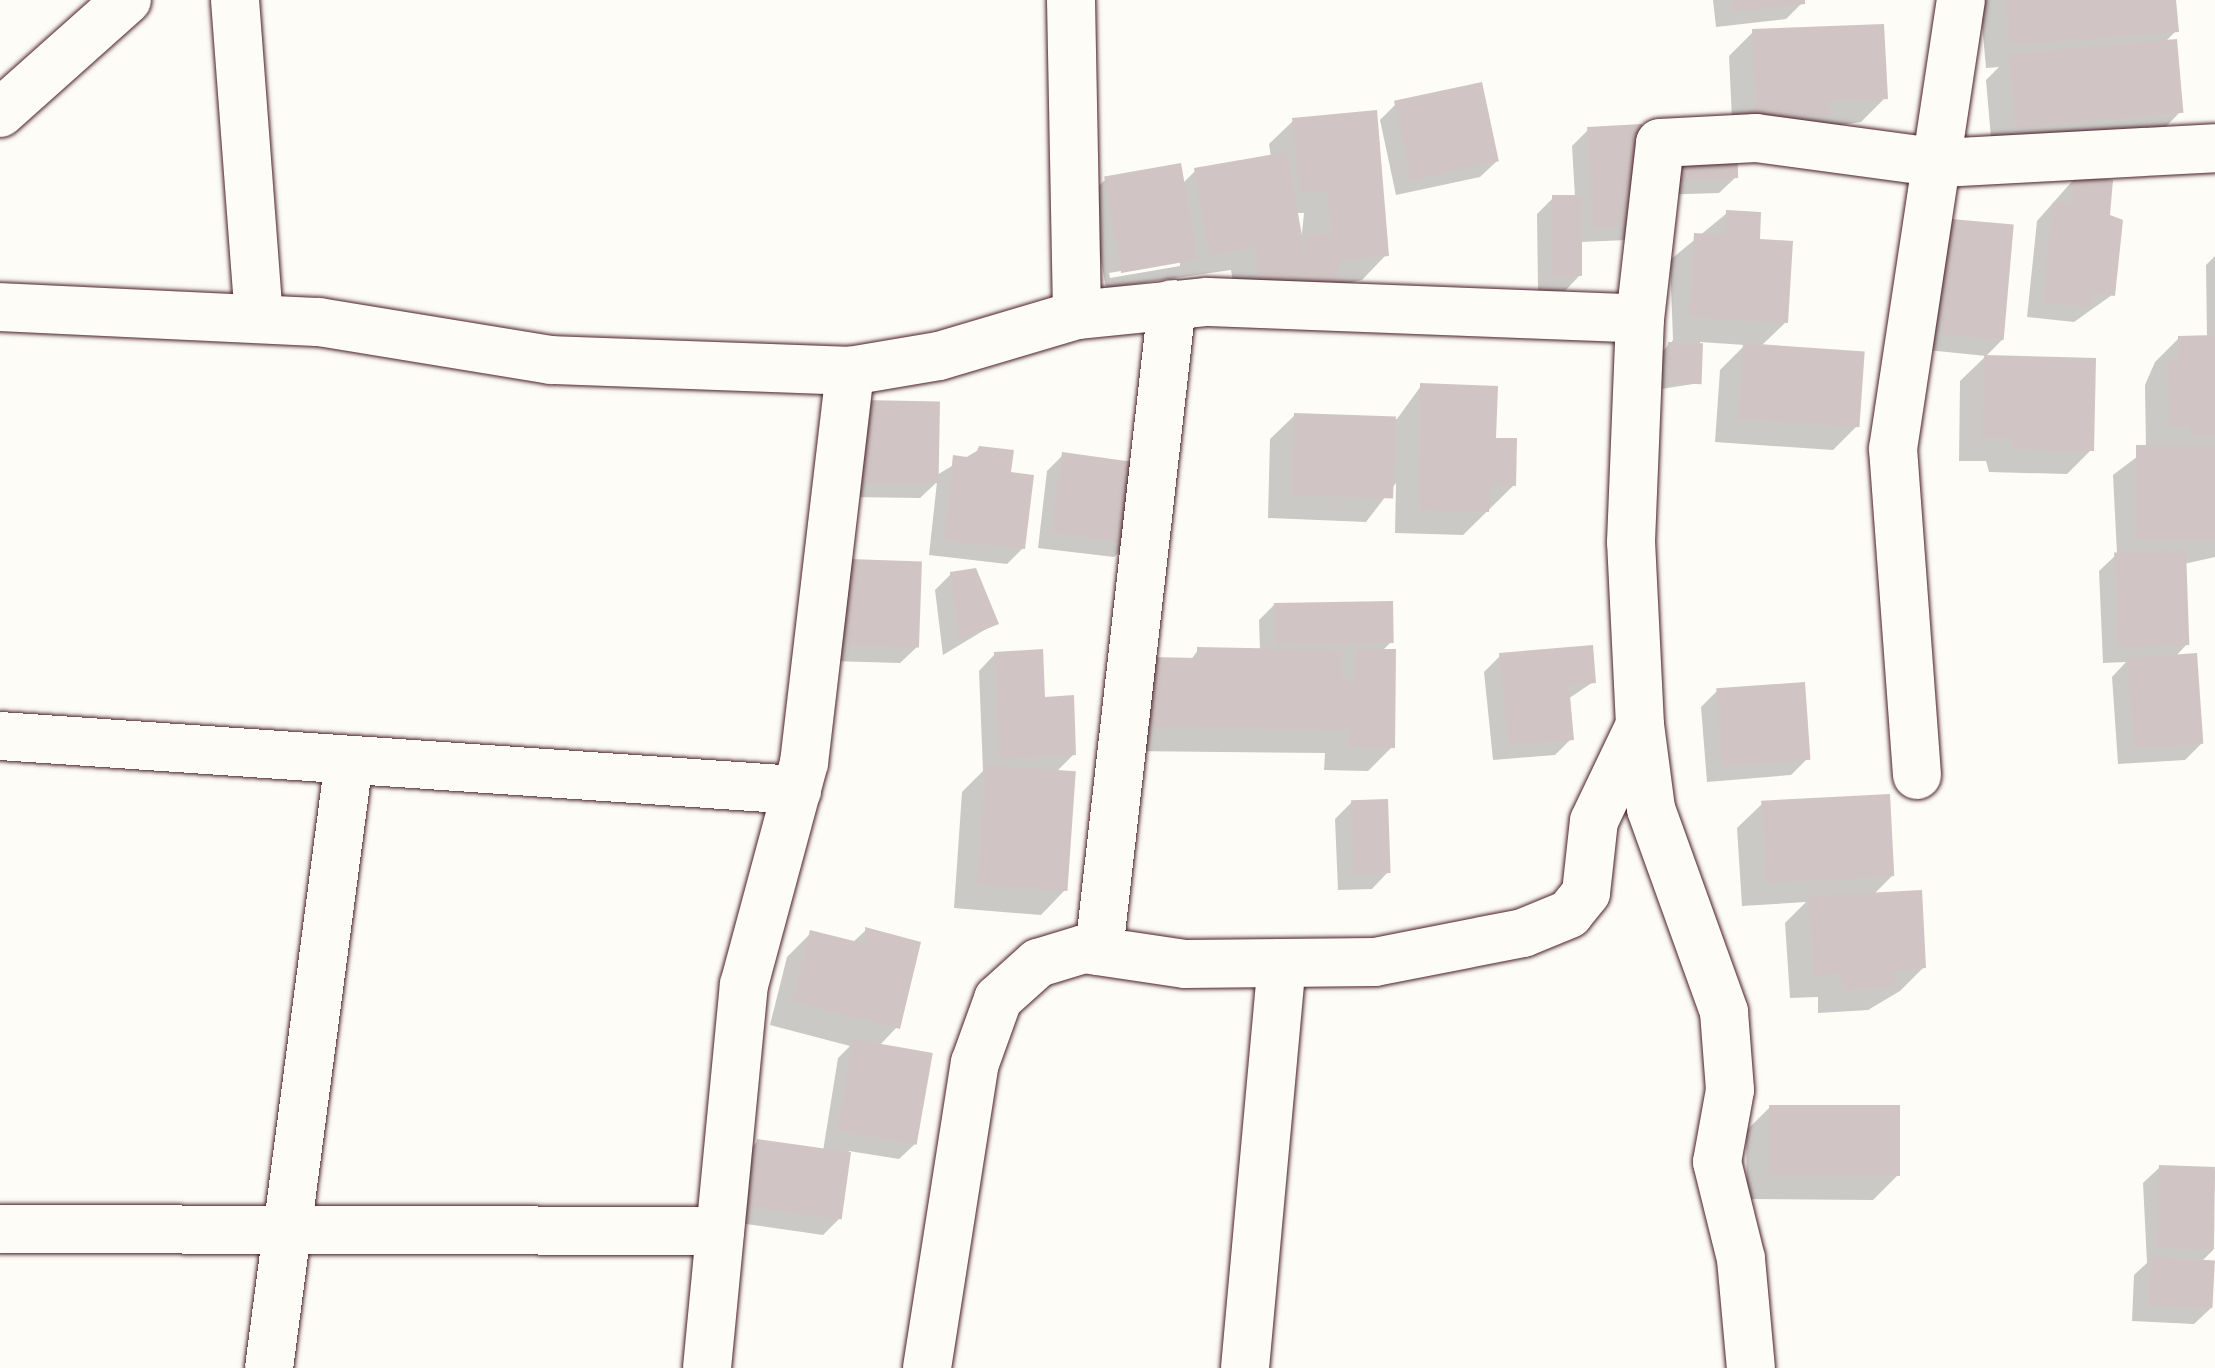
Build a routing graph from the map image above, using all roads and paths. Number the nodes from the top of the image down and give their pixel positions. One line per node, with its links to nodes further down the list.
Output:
1 (127, 0): 5 (street)
2 (235, 0): 11 (street)
3 (1071, 0): 10 (street)
4 (1961, 0): 7 (street)
5 (0, 113)
6 (2215, 148): 7 (street)
7 (1941, 163): 12 (street); 17 (street)
8 (1172, 304): 10 (street); 12 (street); 19 (street)
9 (0, 307): 11 (street)
10 (1077, 315): 13 (street)
11 (259, 318): 13 (street)
12 (1640, 319): 14 (street)
13 (850, 371): 18 (street)
14 (1640, 725): 20 (street); 28 (street)
15 (0, 736): 16 (street)
16 (349, 760): 18 (street); 22 (street)
17 (1917, 774)
18 (797, 790): 23 (street)
19 (1099, 951): 20 (street); 26 (street)
20 (1282, 964): 27 (street)
21 (0, 1229): 22 (street)
22 (288, 1230): 23 (street); 24 (street)
23 (720, 1231): 25 (street)
24 (269, 1368)
25 (707, 1368)
26 (926, 1368)
27 (1245, 1368)
28 (1751, 1368)

